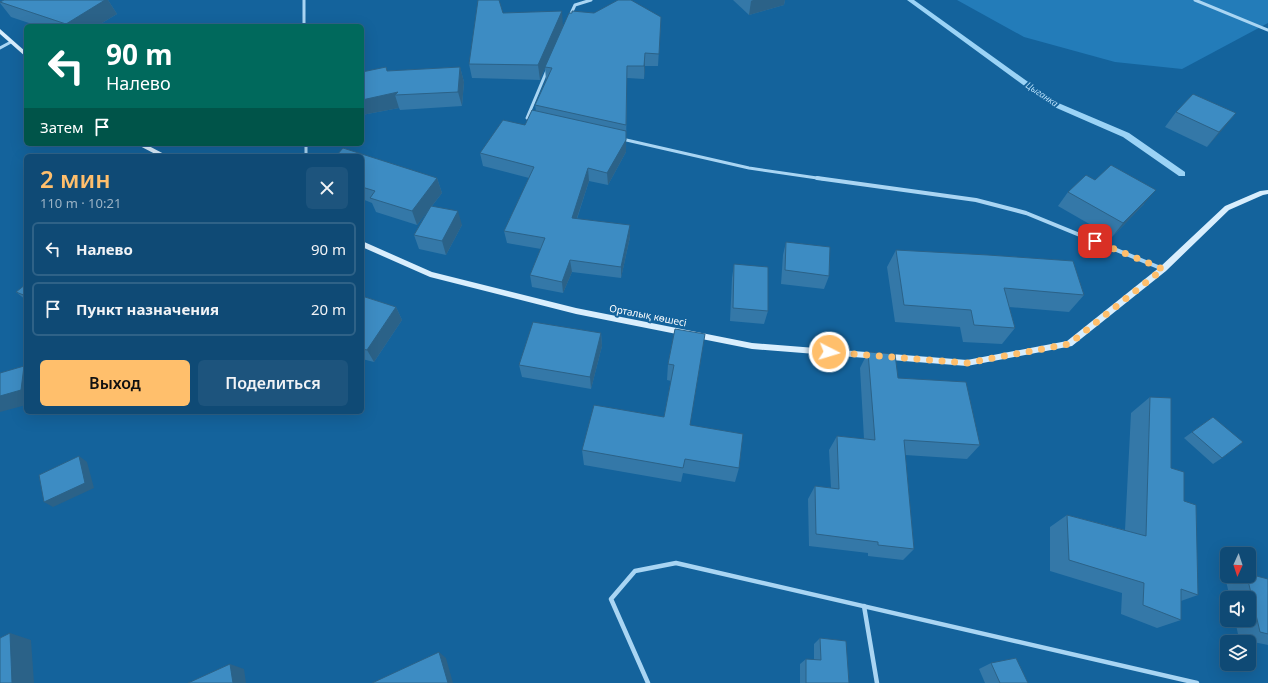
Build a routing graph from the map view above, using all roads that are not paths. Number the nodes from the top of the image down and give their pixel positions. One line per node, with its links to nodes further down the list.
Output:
1 (304, 0): 4 (street)
2 (590, 0): 5 (street)
3 (1195, 0): 6 (street)
4 (304, 24)
5 (566, 26)
6 (1268, 30)
7 (0, 31): 8 (street)
8 (12, 42): 9 (street); 10 (street)
9 (0, 48)
10 (24, 53)
11 (551, 61): 12 (street)
12 (534, 120)
13 (619, 138): 18 (street)
14 (143, 146): 15 (street)
15 (161, 154)
16 (1268, 192): 18 (street, Орталық көшесі)
17 (364, 245): 18 (street, Орталық көшесі)
18 (1163, 269)
19 (864, 606): 20 (street); 21 (street); 22 (street)
20 (648, 683)
21 (877, 683)
22 (1197, 683)

